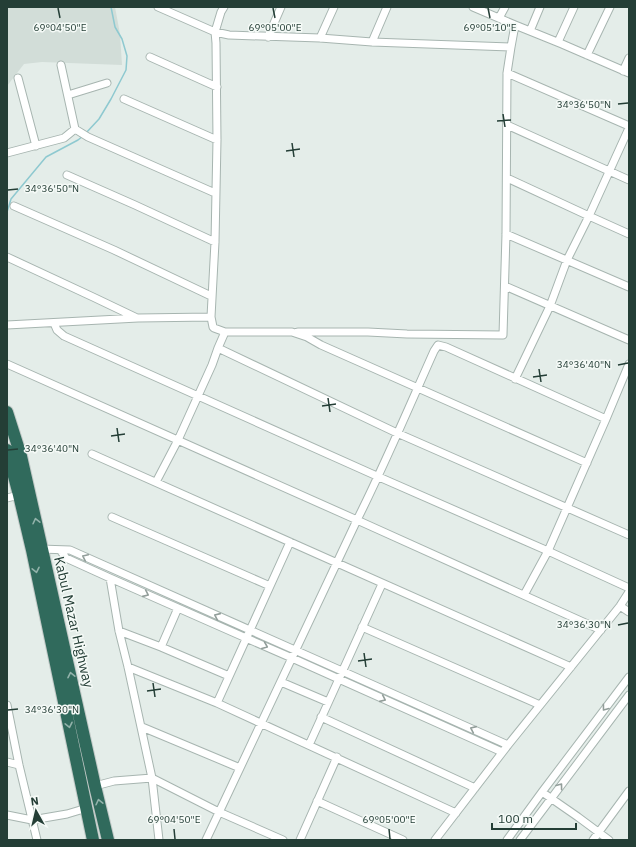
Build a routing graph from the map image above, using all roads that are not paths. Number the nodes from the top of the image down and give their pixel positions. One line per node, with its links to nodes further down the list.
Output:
1 (158, 7): 14 (street)
2 (224, 7): 14 (street)
3 (281, 7): 15 (street)
4 (334, 7): 16 (street)
5 (388, 7): 17 (street)
6 (474, 7): 11 (street)
7 (504, 7): 11 (street)
8 (540, 7): 13 (street)
9 (574, 7): 18 (street)
10 (610, 7): 20 (street)
11 (499, 18): 12 (street)
12 (515, 25): 13 (street); 19 (street)
13 (530, 31): 18 (street)
14 (214, 32): 15 (street); 28 (street)
15 (268, 37): 16 (street)
16 (320, 38): 17 (street)
17 (372, 42): 19 (street)
18 (558, 42): 20 (street)
19 (510, 47): 25 (street)
20 (587, 55): 24 (street)
21 (150, 57): 28 (street)
22 (629, 58): 24 (street)
23 (61, 65): 29 (street)
24 (626, 72)
25 (507, 73): 31 (street); 32 (street)
26 (18, 78): 35 (street)
27 (107, 83): 29 (street)
28 (217, 88): 34 (street)
29 (68, 95): 33 (street)
30 (124, 99): 34 (street)
31 (507, 125): 37 (street); 39 (street)
32 (629, 127): 37 (street)
33 (77, 130): 35 (street); 41 (street)
34 (217, 140): 41 (street)
35 (36, 146): 36 (street)
36 (7, 154)
37 (609, 171): 40 (street); 43 (street)
38 (67, 175): 46 (street)
39 (507, 178): 43 (street); 44 (street)
40 (629, 180)
41 (215, 192): 46 (street)
42 (14, 206): 51 (street)
43 (589, 216): 45 (street); 48 (street)
44 (506, 234): 48 (street); 49 (street)
45 (629, 234)
46 (215, 242): 51 (street)
47 (7, 257): 54 (street)
48 (567, 260): 50 (street); 52 (street)
49 (505, 286): 52 (street); 58 (street)
50 (629, 287)
51 (211, 296): 53 (street)
52 (550, 306): 59 (street); 63 (street)
53 (211, 316): 54 (street); 57 (street)
54 (138, 318): 55 (street)
55 (54, 323): 56 (street); 65 (street)
56 (7, 325)
57 (225, 332): 58 (street); 60 (street)
58 (292, 332): 64 (street)
59 (629, 340)
60 (218, 348): 65 (street); 68 (street)
61 (7, 364): 69 (street)
62 (629, 364): 67 (street)
63 (515, 379): 64 (street); 67 (street)
64 (417, 388): 68 (street); 72 (street)
65 (198, 396): 69 (street); 73 (street)
66 (7, 412): 71 (highway, Kabul Mazar Highway)
67 (606, 419): 72 (street)
68 (397, 433): 73 (street); 77 (street)
69 (178, 440): 74 (street); 79 (street)
70 (92, 454): 74 (street)
71 (12, 455): 75 (highway, Kabul Mazar Highway); 82 (highway, Kabul Mazar Highway, one-way to 71)
72 (587, 463): 77 (street)
73 (379, 477): 79 (street); 84 (street)
74 (156, 482): 81 (street)
75 (19, 495): 76 (street); 82 (highway, Kabul Mazar Highway)
76 (7, 498)
77 (568, 508): 80 (street); 84 (street)
78 (112, 516): 90 (street)
79 (357, 520): 85 (street); 93 (street)
80 (629, 535)
81 (290, 542): 85 (street); 90 (street)
82 (37, 550): 83 (street); 128 (highway, Kabul Mazar Highway, one-way to 82); 134 (highway, Kabul Mazar Highway, one-way to 134)
83 (60, 550): 86 (street, one-way to 83); 87 (street)
84 (548, 551): 91 (street); 93 (street)
85 (337, 564): 89 (street); 103 (street)
86 (106, 566): 87 (street); 98 (street, one-way to 86)
87 (102, 574): 88 (street)
88 (110, 578): 95 (street, one-way to 95); 100 (street)
89 (382, 584): 97 (street); 106 (street)
90 (270, 586): 98 (street)
91 (629, 588)
92 (629, 592): 94 (street)
93 (524, 595): 99 (street)
94 (620, 606): 96 (street); 99 (street)
95 (178, 608): 101 (street); 102 (street)
96 (629, 612)
97 (362, 627): 107 (street); 115 (street)
98 (249, 630): 101 (street); 103 (street)
99 (601, 630): 106 (street)
100 (119, 631): 102 (street); 105 (street)
101 (246, 638): 104 (street, one-way to 104); 108 (street)
102 (161, 647): 108 (street)
103 (296, 651): 104 (street); 107 (street)
104 (292, 658): 110 (street); 111 (street)
105 (128, 667): 114 (street); 119 (street)
106 (570, 667): 115 (street)
107 (342, 671): 110 (street); 120 (street, one-way to 107)
108 (229, 676): 114 (street)
109 (629, 677): 131 (street, one-way to 131)
110 (338, 679): 113 (street); 122 (street, one-way to 122)
111 (281, 682): 113 (street); 118 (street)
112 (629, 695): 132 (street, one-way to 112)
113 (328, 702): 117 (street)
114 (217, 703): 118 (street)
115 (540, 705): 120 (street)
116 (7, 707): 125 (street)
117 (321, 718): 121 (street); 129 (street)
118 (261, 723): 121 (street); 126 (street)
119 (142, 726): 126 (street); 127 (street)
120 (508, 744): 122 (street)
121 (309, 745): 123 (street)
122 (502, 752): 129 (street)
123 (336, 757): 133 (street); 136 (street)
124 (7, 762): 125 (street)
125 (19, 765): 138 (street)
126 (240, 768): 135 (street)
127 (152, 778): 128 (street); 135 (street); 143 (street)
128 (95, 786): 142 (highway, Kabul Mazar Highway, one-way to 128)
129 (475, 788): 136 (street)
130 (629, 791): 139 (street)
131 (542, 792): 132 (street); 149 (street)
132 (551, 798): 139 (street); 150 (street)
133 (317, 801): 146 (street); 147 (street)
134 (87, 808): 138 (street); 141 (highway, Kabul Mazar Highway)
135 (219, 812): 144 (street); 145 (street)
136 (456, 813): 148 (street)
137 (7, 815): 138 (street)
138 (32, 820): 140 (street)
139 (598, 832): 151 (street); 152 (street)
140 (37, 840)
141 (93, 840)
142 (108, 840)
143 (160, 840)
144 (206, 840)
145 (283, 840)
146 (300, 840)
147 (403, 840)
148 (436, 840)
149 (507, 840)
150 (520, 840)
151 (593, 840)
152 (608, 840)

